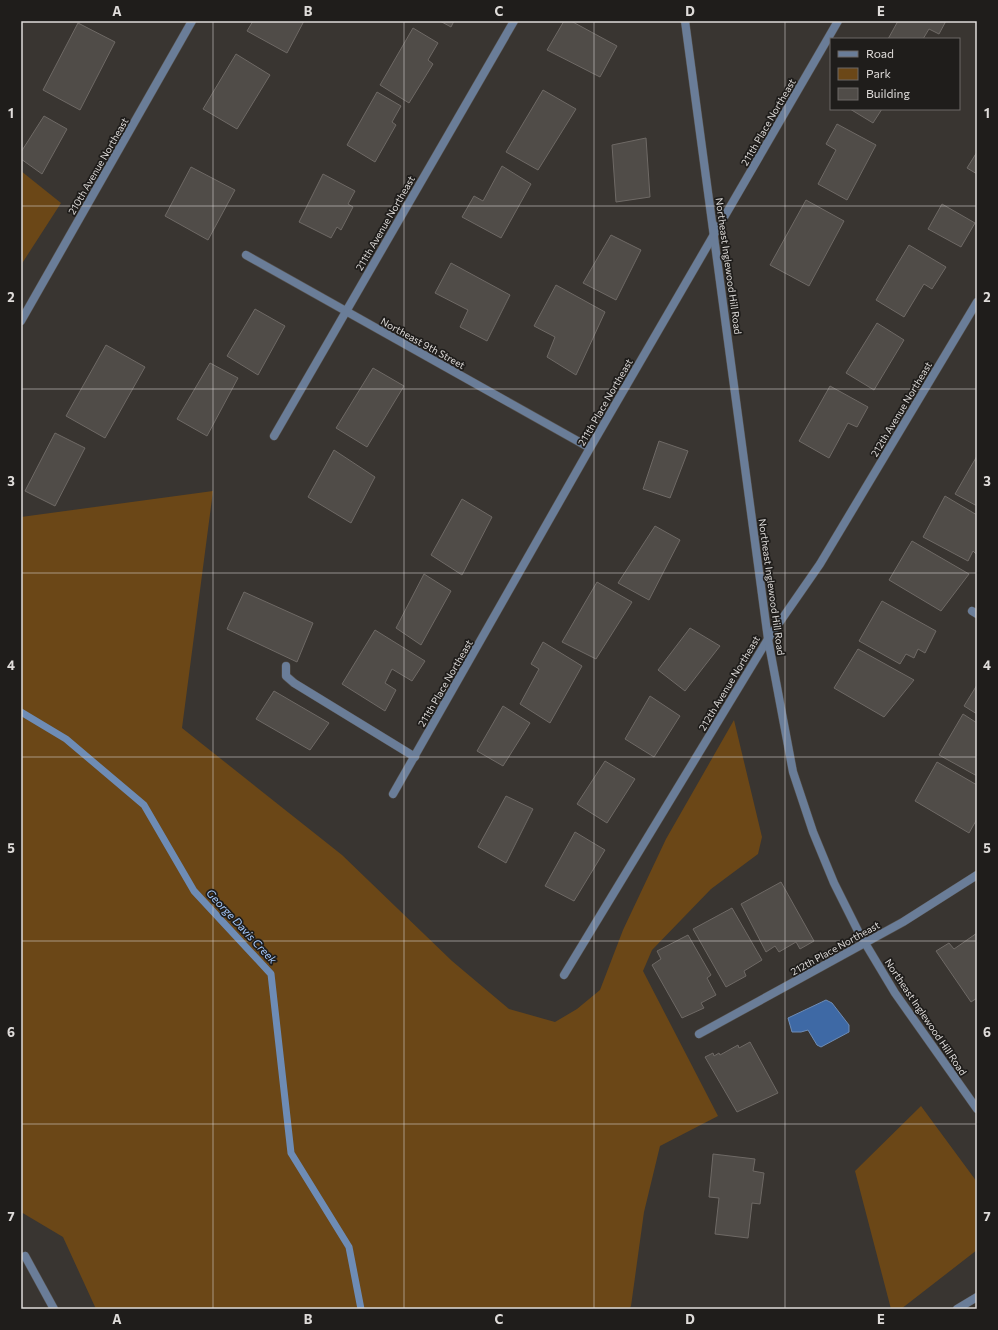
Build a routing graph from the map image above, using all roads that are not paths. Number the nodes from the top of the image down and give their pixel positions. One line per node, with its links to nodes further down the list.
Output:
1 (192, 21): 9 (street, 210th Avenue Northeast)
2 (514, 21): 8 (street, 211th Avenue Northeast)
3 (685, 21): 5 (street, Northeast Inglewood Hill Road)
4 (838, 21): 5 (street, 211th Place Northeast)
5 (715, 234): 11 (street, 211th Place Northeast); 12 (street, Northeast Inglewood Hill Road)
6 (246, 254): 8 (street, Northeast 9th Street)
7 (977, 302): 12 (street, 212th Avenue Northeast)
8 (346, 311): 10 (street, 211th Avenue Northeast); 11 (street, Northeast 9th Street)
9 (21, 321)
10 (274, 436)
11 (590, 448): 14 (street, 211th Place Northeast)
12 (768, 639): 17 (street, Northeast Inglewood Hill Road); 18 (street, 212th Avenue Northeast)
13 (286, 666): 14 (street)
14 (415, 757): 15 (street, 211th Place Northeast)
15 (393, 794)
16 (977, 875): 17 (street, 212th Place Northeast)
17 (864, 942): 19 (street, 212th Place Northeast); 20 (street, Northeast Inglewood Hill Road)
18 (564, 974)
19 (699, 1034)
20 (977, 1108)
21 (25, 1256): 23 (street)
22 (977, 1297): 24 (street)
23 (54, 1309)
24 (957, 1309)

